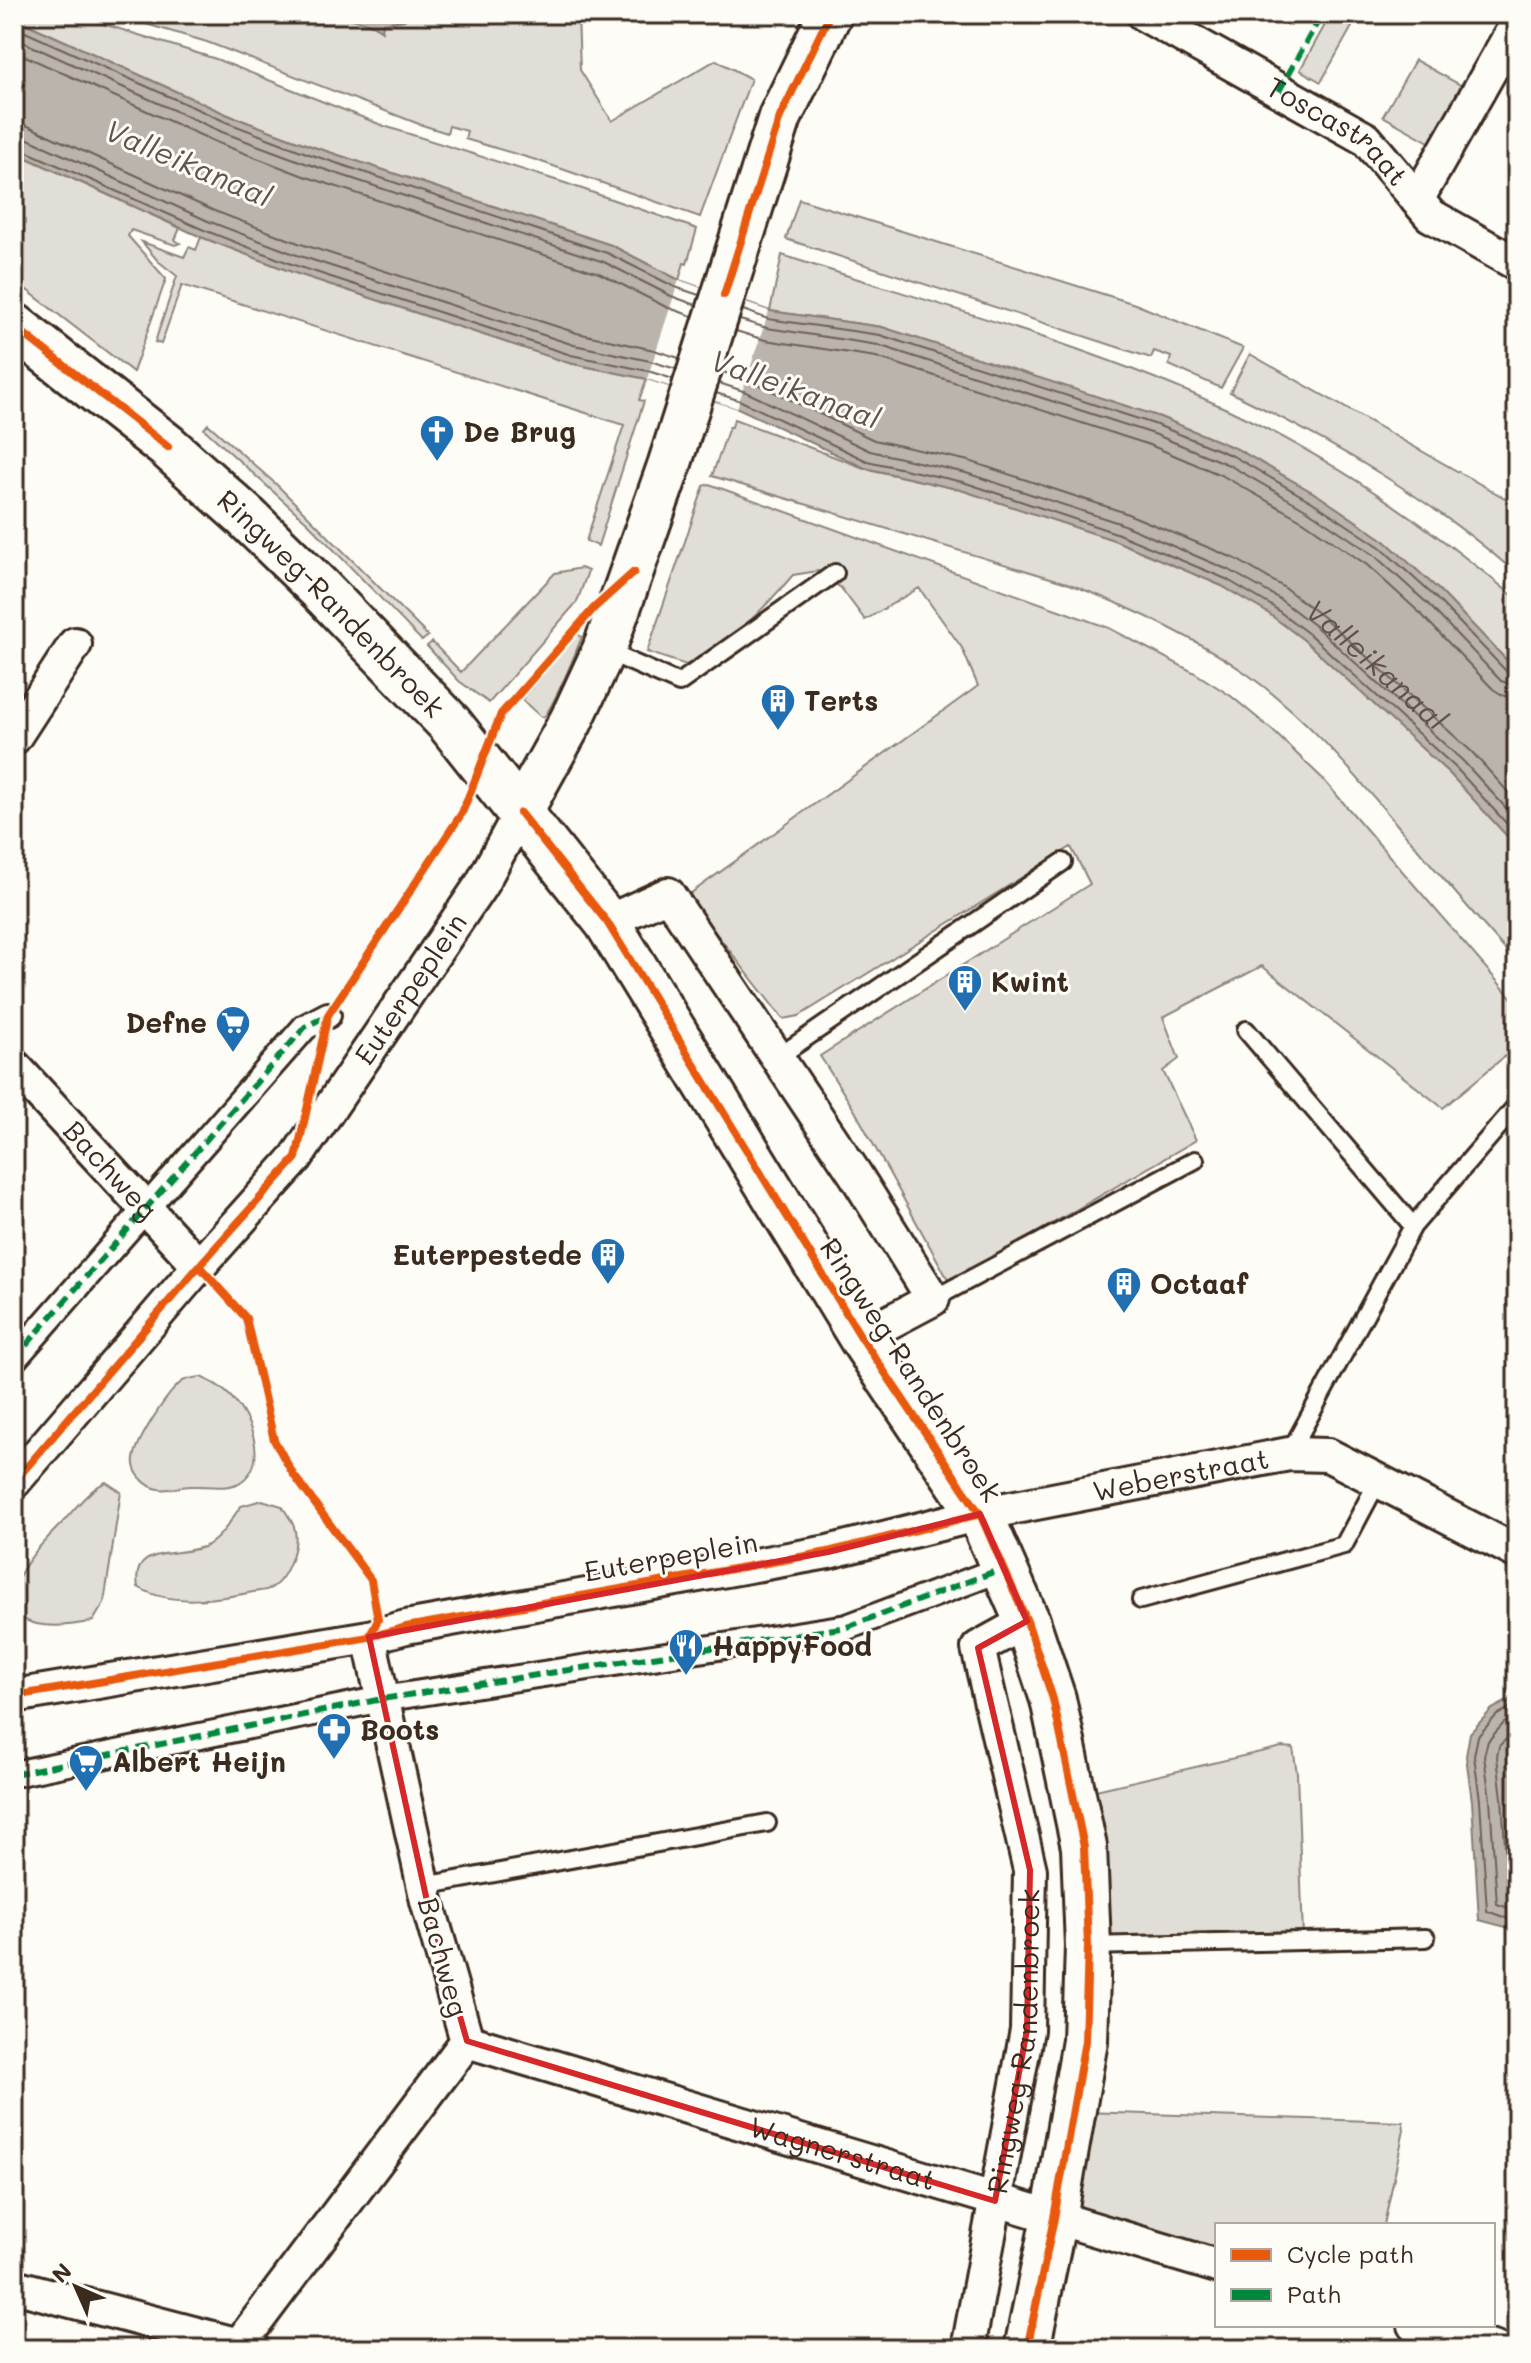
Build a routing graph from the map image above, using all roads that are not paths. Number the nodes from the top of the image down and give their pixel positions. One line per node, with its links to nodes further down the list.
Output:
1 (830, 14): 9 (street)
2 (1143, 14): 4 (street, Toscastraat)
3 (1517, 23): 4 (street)
4 (1417, 200): 5 (street, Toscastraat)
5 (1517, 264)
6 (14, 326): 11 (main road, Ringweg-Randenbroek)
7 (835, 573): 9 (lane)
8 (75, 644): 10 (street)
9 (604, 650): 11 (street)
10 (14, 738)
11 (520, 813): 13 (main road, Ringweg-Randenbroek); 22 (street, Euterpeplein)
12 (1063, 862): 16 (lane)
13 (607, 922): 16 (street, Ringweg-Randenbroek); 24 (main road, Ringweg-Randenbroek)
14 (328, 1015): 20 (street, Euterpeplein)
15 (1246, 1030): 21 (lane)
16 (778, 1057): 23 (street, Ringweg-Randenbroek)
17 (17, 1075): 20 (street, Bachweg)
18 (1517, 1105): 21 (lane)
19 (1195, 1160): 23 (lane, Ringweg-Randenbroek)
20 (147, 1208): 22 (street, Bachweg); 25 (street, Euterpeplein)
21 (1413, 1226): 26 (lane)
22 (199, 1266): 28 (street, Euterpeplein)
23 (933, 1299): 24 (street, Ringweg-Randenbroek)
24 (861, 1337): 29 (main road, Ringweg-Randenbroek)
25 (14, 1359)
26 (1289, 1454): 27 (street, Weberstraat); 29 (street, Weberstraat)
27 (1379, 1479): 30 (street, Weberstraat); 32 (lane)
28 (14, 1482)
29 (980, 1514): 31 (main road, Ringweg-Randenbroek); 34 (street, Euterpeplein)
30 (1517, 1552)
31 (1004, 1568): 33 (main road, Ringweg-Randenbroek); 36 (street)
32 (1141, 1600)
33 (1027, 1621): 41 (main road, Ringweg-Randenbroek); 43 (street, Ringweg-Randenbroek)
34 (369, 1637): 35 (street, Euterpeplein); 36 (street, Bachweg)
35 (14, 1696)
36 (382, 1699): 37 (street); 39 (street, Bachweg)
37 (14, 1774)
38 (767, 1823): 39 (lane)
39 (424, 1886): 42 (street, Bachweg)
40 (1426, 1938): 41 (lane)
41 (1088, 1946): 44 (main road, Ringweg-Randenbroek)
42 (467, 2041): 43 (street, Wagnerstraat); 48 (street, Bachweg)
43 (995, 2201): 44 (street, Wagnerstraat); 49 (street, Ringweg-Randenbroek)
44 (1054, 2218): 45 (street, Wagnerstraat); 50 (main road, Ringweg-Randenbroek)
45 (1215, 2265)
46 (14, 2286): 48 (street)
47 (1422, 2327): 51 (street)
48 (243, 2347)
49 (968, 2349)
50 (1027, 2349)
51 (1496, 2349)

